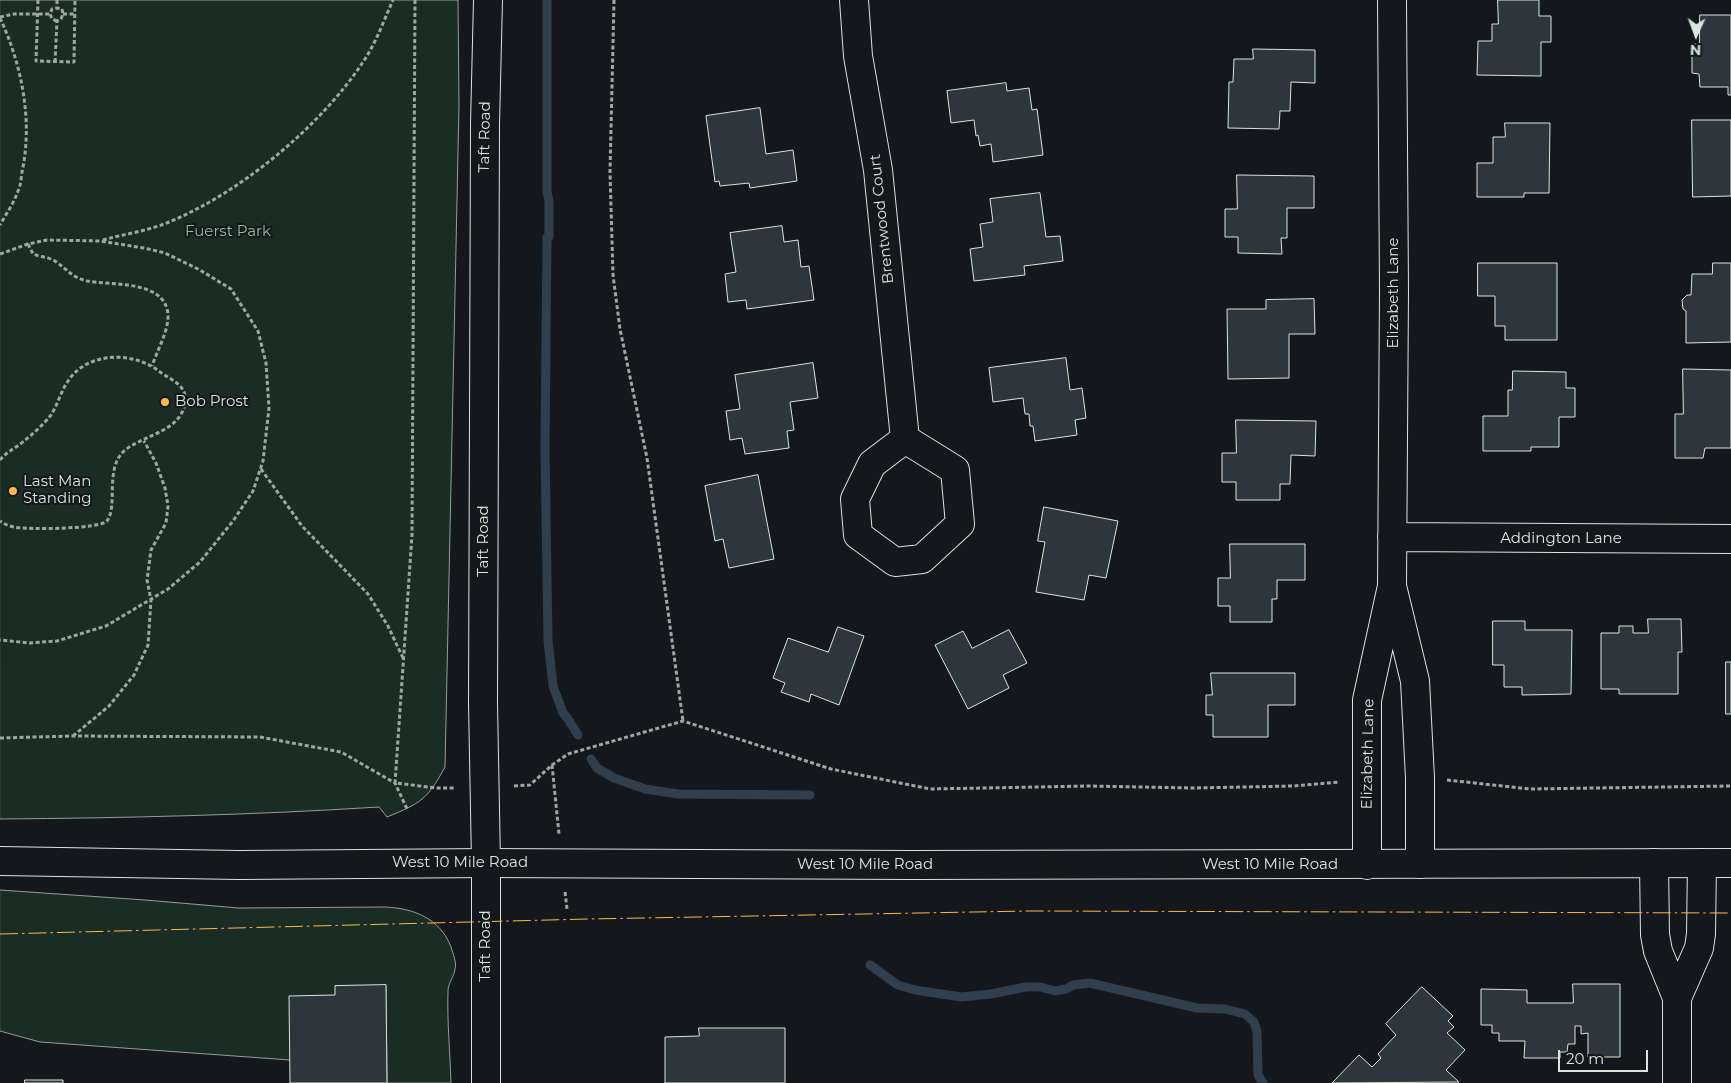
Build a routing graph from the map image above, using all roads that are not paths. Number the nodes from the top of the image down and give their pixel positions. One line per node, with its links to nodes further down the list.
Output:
1 (488, 0): 9 (street, Taft Road)
2 (854, 0): 4 (street, Brentwood Court)
3 (1392, 0): 5 (street, Elizabeth Lane)
4 (905, 439): 4 (street)
5 (1392, 538): 6 (street, Addington Lane); 7 (street, Elizabeth Lane)
6 (1731, 539)
7 (1392, 586): 13 (street, Elizabeth Lane); 14 (street, Elizabeth Lane)
8 (0, 861): 9 (street, West 10 Mile Road)
9 (486, 863): 14 (street, West 10 Mile Road); 16 (street, Taft Road)
10 (1654, 863): 11 (street, West 10 Mile Road); 13 (street, West 10 Mile Road); 15 (street)
11 (1702, 863): 12 (street, West 10 Mile Road); 15 (street)
12 (1731, 863)
13 (1420, 864): 14 (street, West 10 Mile Road)
14 (1366, 865)
15 (1678, 998): 17 (street)
16 (486, 1083)
17 (1677, 1083)

